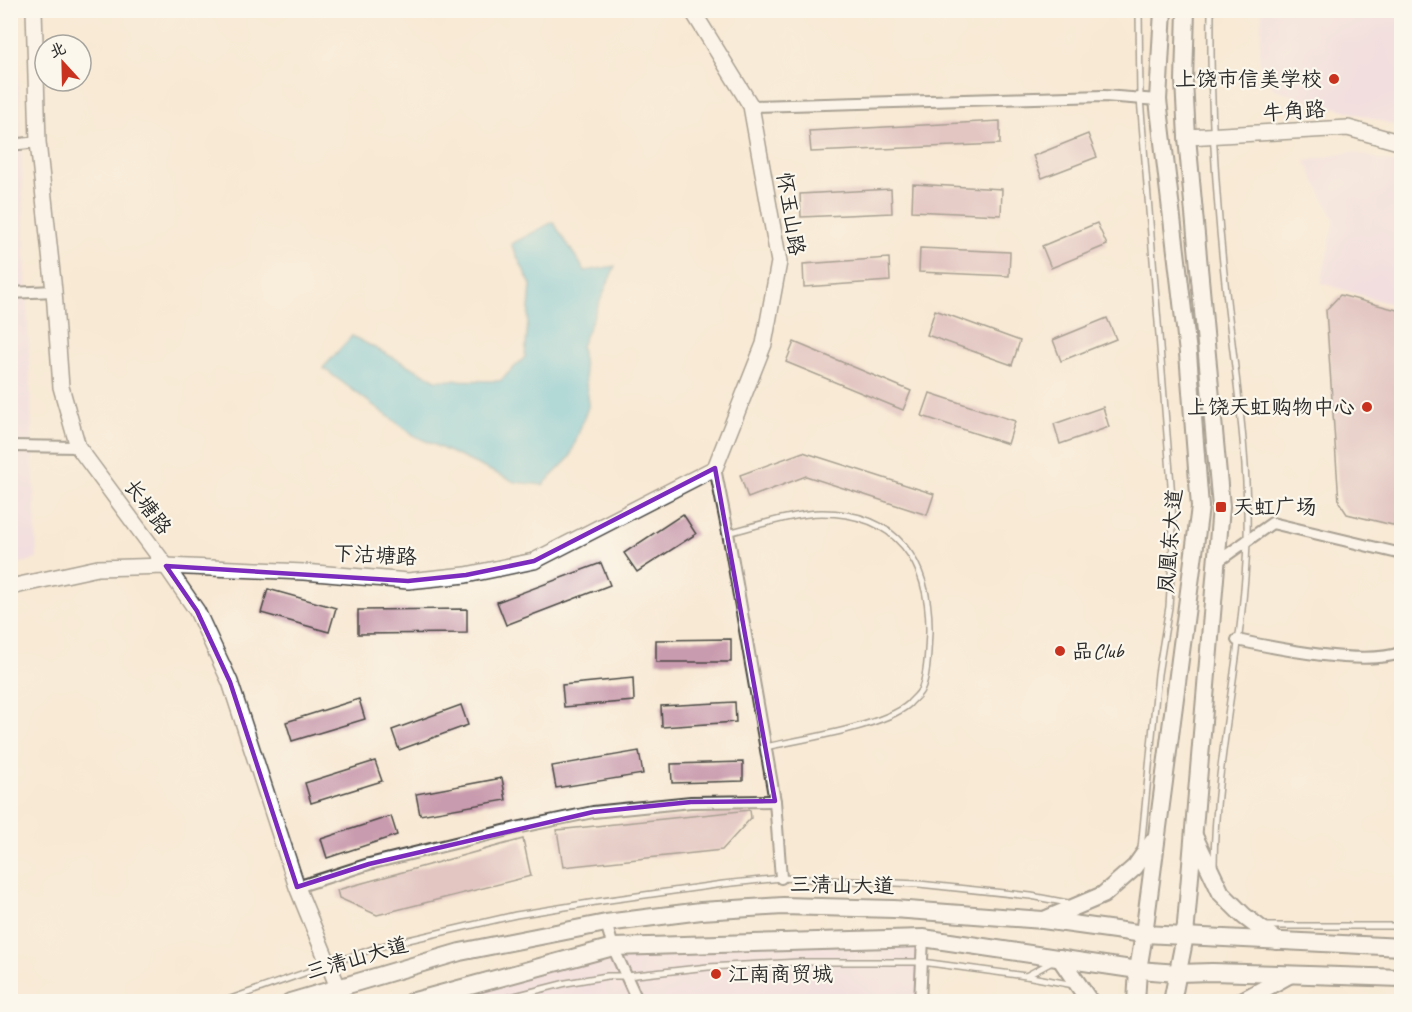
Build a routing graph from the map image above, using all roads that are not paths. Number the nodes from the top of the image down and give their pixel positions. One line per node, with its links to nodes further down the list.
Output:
1 (34, 10): 12 (street, 长塘路)
2 (692, 10): 9 (street, 怀玉山路)
3 (1139, 10): 7 (lane)
4 (1163, 10): 8 (main road, 凤凰东大道)
5 (1186, 10): 11 (main road)
6 (1211, 10): 10 (lane)
7 (1140, 98): 8 (street); 9 (street); 32 (lane)
8 (1158, 100): 31 (main road, 凤凰东大道)
9 (752, 106): 19 (street, 怀玉山路)
10 (1214, 137): 11 (street, 牛角路); 13 (street, 牛角路); 21 (lane)
11 (1187, 138): 23 (main road)
12 (38, 142): 14 (street); 15 (street, 长塘路)
13 (1401, 143)
14 (10, 145)
15 (54, 291): 16 (street); 18 (street, 长塘路)
16 (10, 293)
17 (10, 446): 18 (street)
18 (78, 447): 24 (street, 长塘路)
19 (715, 468): 20 (street); 24 (street, 下沽塘路)
20 (728, 533): 28 (street); 28 (lane)
21 (1247, 541): 22 (street); 23 (street); 26 (lane)
22 (1401, 554)
23 (1216, 562): 30 (main road)
24 (166, 566): 25 (street, 下沽塘路); 35 (street, 长塘路)
25 (10, 587)
26 (1237, 640): 27 (street); 34 (lane)
27 (1401, 652)
28 (765, 747): 29 (street)
29 (774, 801): 33 (street); 35 (street)
30 (1194, 836): 34 (main road); 42 (main road)
31 (1157, 837): 32 (main road); 41 (main road, 凤凰东大道)
32 (1140, 861): 36 (main road)
33 (781, 878): 36 (lane); 49 (lane)
34 (1214, 879): 39 (main road)
35 (297, 887): 49 (street, 长塘路)
36 (1079, 905): 37 (main road)
37 (1043, 920): 38 (main road, 三清山大道); 41 (main road, 三清山大道)
38 (606, 923): 45 (street); 57 (main road, 三清山大道)
39 (1258, 926): 40 (lane); 44 (main road)
40 (1401, 926)
41 (1144, 934): 42 (main road, 三清山大道); 50 (main road, 凤凰东大道)
42 (1185, 936): 44 (main road, 三清山大道); 51 (main road)
43 (923, 938): 45 (main road); 47 (main road); 48 (street)
44 (1277, 941): 46 (main road, 三清山大道)
45 (613, 947): 53 (street); 61 (main road)
46 (1401, 947)
47 (1060, 958): 50 (main road); 54 (lane); 56 (main road)
48 (922, 962): 53 (lane); 54 (lane); 64 (street)
49 (328, 964): 57 (street, 长塘路); 59 (lane)
50 (1137, 970): 51 (main road); 66 (main road, 凤凰东大道)
51 (1178, 973): 52 (main road); 67 (main road)
52 (1290, 974): 55 (main road); 58 (main road)
53 (627, 976): 62 (lane); 63 (street)
54 (1026, 976): 56 (lane)
55 (1401, 978)
56 (1080, 986): 65 (main road)
57 (340, 994): 60 (main road, 三清山大道)
58 (1243, 1000): 68 (lane)
59 (222, 1002)
60 (290, 1002)
61 (411, 1002)
62 (491, 1002)
63 (638, 1002)
64 (920, 1002)
65 (1090, 1002)
66 (1136, 1002)
67 (1172, 1002)
68 (1331, 1002)

